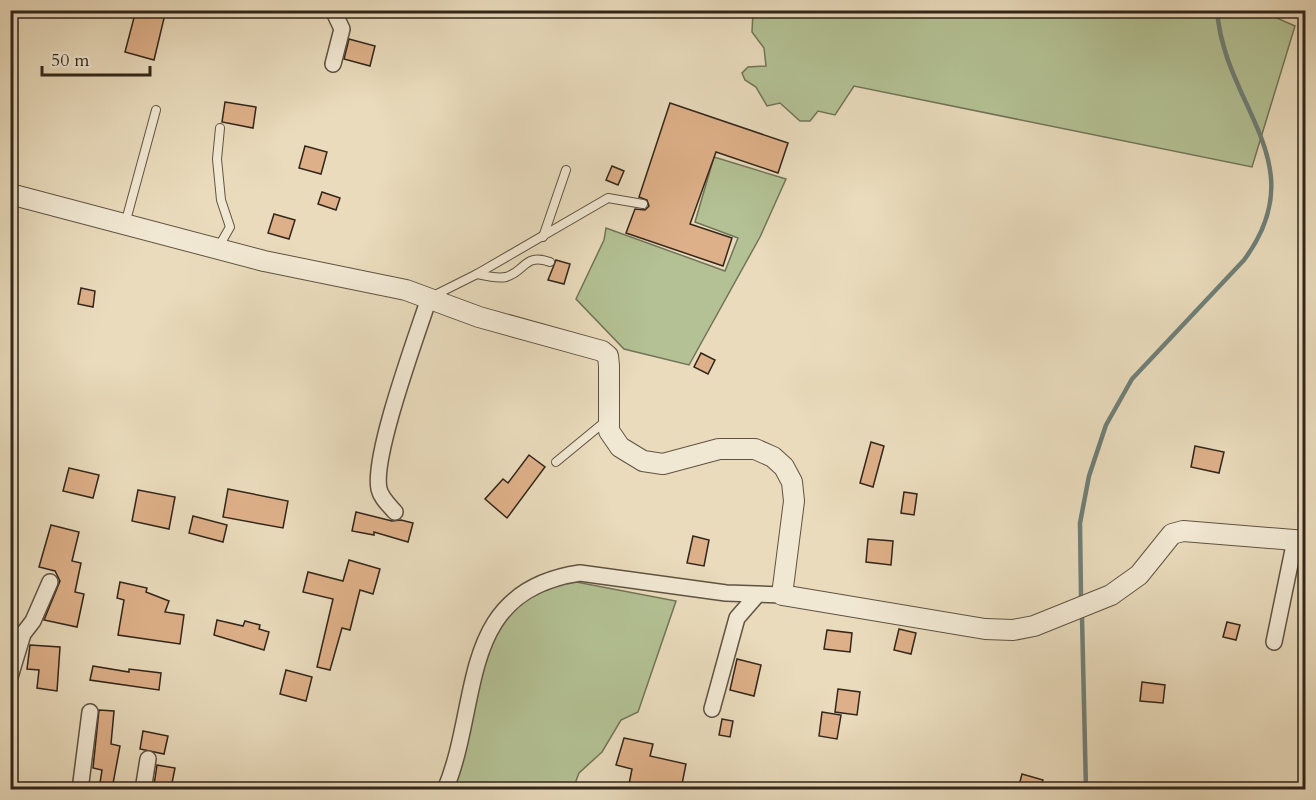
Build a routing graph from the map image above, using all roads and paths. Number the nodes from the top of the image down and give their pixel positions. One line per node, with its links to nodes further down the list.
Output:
1 (333, 10): 2 (street)
2 (333, 64)
3 (156, 110): 8 (lane)
4 (220, 128): 10 (lane)
5 (566, 170): 9 (lane)
6 (10, 194): 8 (street)
7 (643, 204): 9 (lane)
8 (124, 225): 10 (street)
9 (543, 237): 12 (lane)
10 (217, 249): 13 (street)
11 (550, 262): 12 (lane)
12 (477, 274): 13 (lane)
13 (429, 298): 14 (street); 16 (street)
14 (608, 419): 15 (lane); 20 (street)
15 (556, 462)
16 (394, 512)
17 (1300, 540): 20 (street); 21 (street)
18 (50, 582): 22 (street)
19 (757, 595): 20 (street); 23 (street); 28 (street)
20 (782, 595)
21 (1274, 642)
22 (10, 677)
23 (712, 709)
24 (90, 712): 26 (street)
25 (148, 759): 27 (street)
26 (80, 789)
27 (143, 789)
28 (445, 789)

